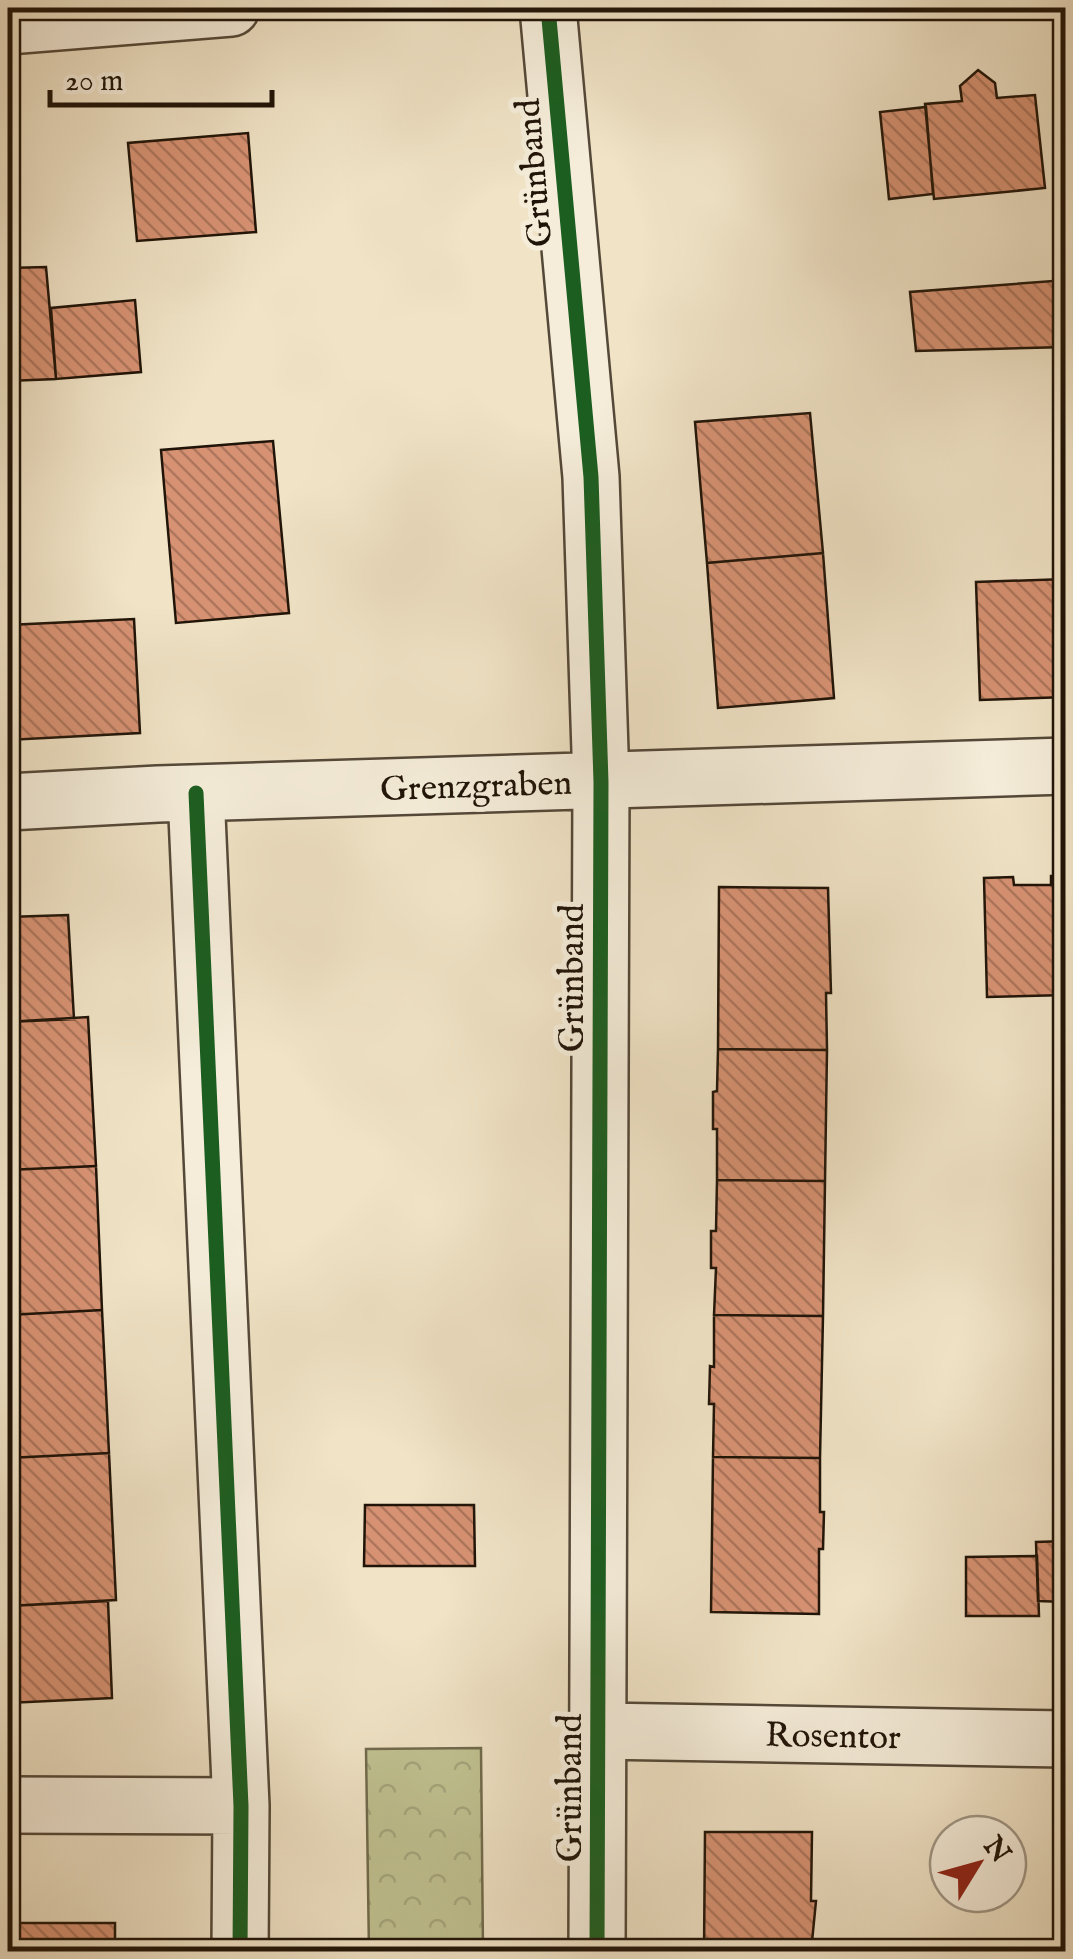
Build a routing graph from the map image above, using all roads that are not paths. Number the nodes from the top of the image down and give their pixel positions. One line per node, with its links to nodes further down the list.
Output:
1 (232, 8): 3 (street)
2 (548, 8): 5 (street, Grünband)
3 (8, 26)
4 (1066, 766): 5 (street, Grenzgraben)
5 (601, 782): 6 (street, Grenzgraben); 8 (street, Grünband)
6 (196, 793): 7 (street, Grenzgraben); 11 (street)
7 (8, 802)
8 (600, 1731): 9 (street, Rosentor); 13 (street, Grünband)
9 (1066, 1739)
10 (8, 1805): 11 (street)
11 (241, 1806): 12 (street)
12 (240, 1952)
13 (598, 1952)

